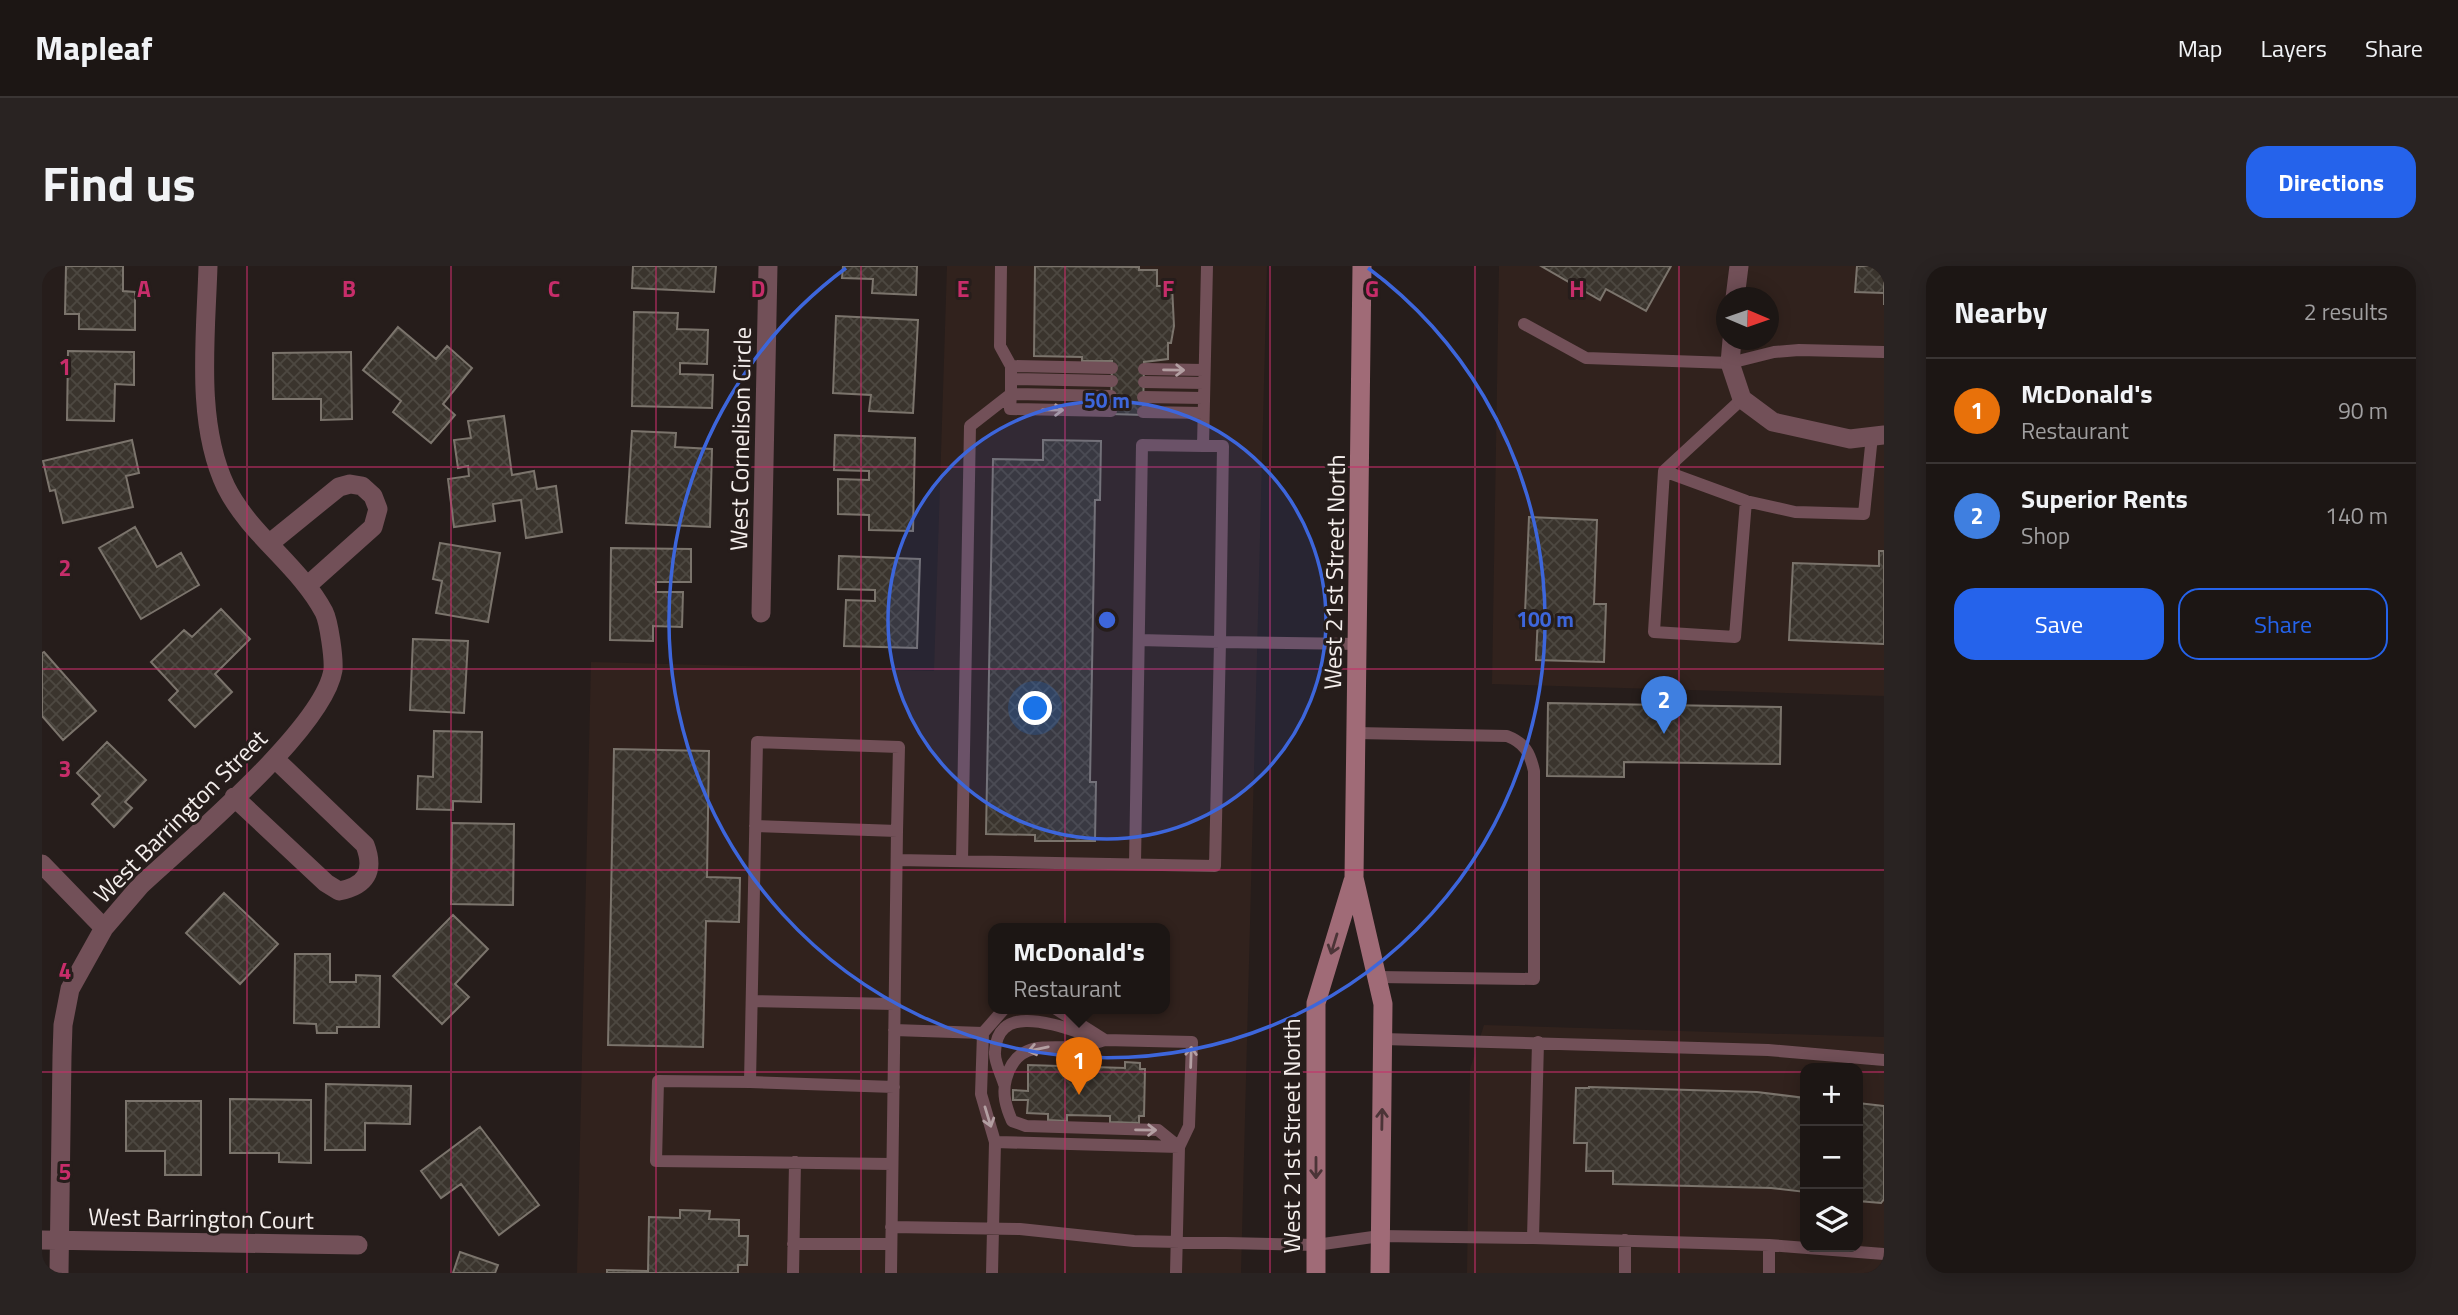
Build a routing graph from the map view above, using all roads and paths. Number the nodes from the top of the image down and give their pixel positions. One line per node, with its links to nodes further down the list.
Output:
1 (208, 266): 28 (street, West Barrington Street)
2 (768, 266): 30 (street, West Cornelison Circle)
3 (1001, 266): 12 (lane)
4 (1207, 266): 15 (lane)
5 (1362, 266): 33 (main road, West 21st Street North)
6 (1739, 266): 7 (street)
7 (1736, 287)
8 (1524, 324): 11 (lane)
9 (1731, 350): 11 (street)
10 (1884, 352): 11 (lane)
11 (1730, 363): 20 (street)
12 (1011, 373): 13 (lane); 16 (lane)
13 (1112, 375)
14 (1144, 375): 15 (lane, one-way to 15)
15 (1204, 377): 19 (lane)
16 (1011, 394): 17 (lane); 21 (lane, one-way to 21); 40 (lane)
17 (1111, 396)
18 (1143, 397): 19 (lane)
19 (1203, 398): 23 (lane)
20 (1742, 399): 24 (street); 26 (lane)
21 (1111, 411)
22 (1143, 412): 23 (lane)
23 (1203, 413): 25 (lane)
24 (1878, 435): 27 (lane)
25 (1203, 446): 31 (lane); 32 (lane)
26 (1664, 471): 27 (lane); 27 (lane)
27 (1746, 501)
28 (270, 543): 29 (street, West Barrington Street); 29 (street)
29 (307, 586): 35 (street, West Barrington Street)
30 (761, 613)
31 (1139, 640): 32 (lane); 42 (lane)
32 (1220, 642): 33 (lane); 42 (lane)
33 (1357, 644): 34 (main road, West 21st Street North)
34 (1356, 733): 43 (main road, West 21st Street North); 45 (lane)
35 (275, 760): 36 (street, West Barrington Street); 36 (street)
36 (234, 797): 44 (street, West Barrington Street)
37 (755, 827): 38 (lane); 38 (lane); 46 (lane)
38 (897, 831): 39 (lane)
39 (897, 860): 40 (lane); 47 (lane)
40 (962, 861): 42 (lane)
41 (42, 863): 44 (street)
42 (1135, 864)
43 (1354, 878): 45 (main road, West 21st Street North); 73 (main road, West 21st Street North, one-way to 73)
44 (104, 928): 67 (street, West Barrington Street)
45 (1377, 977): 52 (main road, West 21st Street North)
46 (752, 1001): 47 (lane); 56 (lane)
47 (895, 1004): 50 (lane)
48 (1000, 1014): 51 (lane)
49 (1064, 1014): 53 (lane)
50 (894, 1030): 51 (lane); 58 (lane)
51 (983, 1033): 59 (lane, one-way to 59)
52 (1383, 1039): 54 (lane); 65 (main road, West 21st Street North, one-way to 52)
53 (1105, 1040): 57 (lane, one-way to 57); 57 (lane); 60 (lane, one-way to 53)
54 (1538, 1042): 55 (lane); 66 (lane)
55 (1884, 1060)
56 (750, 1082): 58 (lane); 61 (lane)
57 (1004, 1086): 60 (lane, one-way to 60)
58 (894, 1087): 62 (lane)
59 (995, 1142): 60 (lane); 64 (lane)
60 (1179, 1147): 69 (lane)
61 (794, 1163): 62 (lane); 70 (lane)
62 (892, 1164): 63 (lane)
63 (891, 1227): 64 (lane); 71 (lane)
64 (993, 1228): 69 (lane); 79 (lane)
65 (1380, 1236): 66 (lane); 73 (lane); 82 (main road, West 21st Street North)
66 (1532, 1238): 68 (lane)
67 (51, 1240): 72 (street, West Barrington Court); 76 (street, West Barrington Street)
68 (1625, 1240): 74 (lane); 83 (lane)
69 (1177, 1242): 73 (lane); 80 (lane)
70 (793, 1244): 71 (lane); 77 (lane)
71 (891, 1244): 78 (lane)
72 (358, 1245)
73 (1316, 1245): 81 (main road, West 21st Street North)
74 (1769, 1245): 75 (lane); 84 (lane)
75 (1884, 1254)
76 (59, 1273)
77 (793, 1273)
78 (891, 1273)
79 (992, 1273)
80 (1176, 1273)
81 (1316, 1273)
82 (1380, 1273)
83 (1625, 1273)
84 (1769, 1273)

